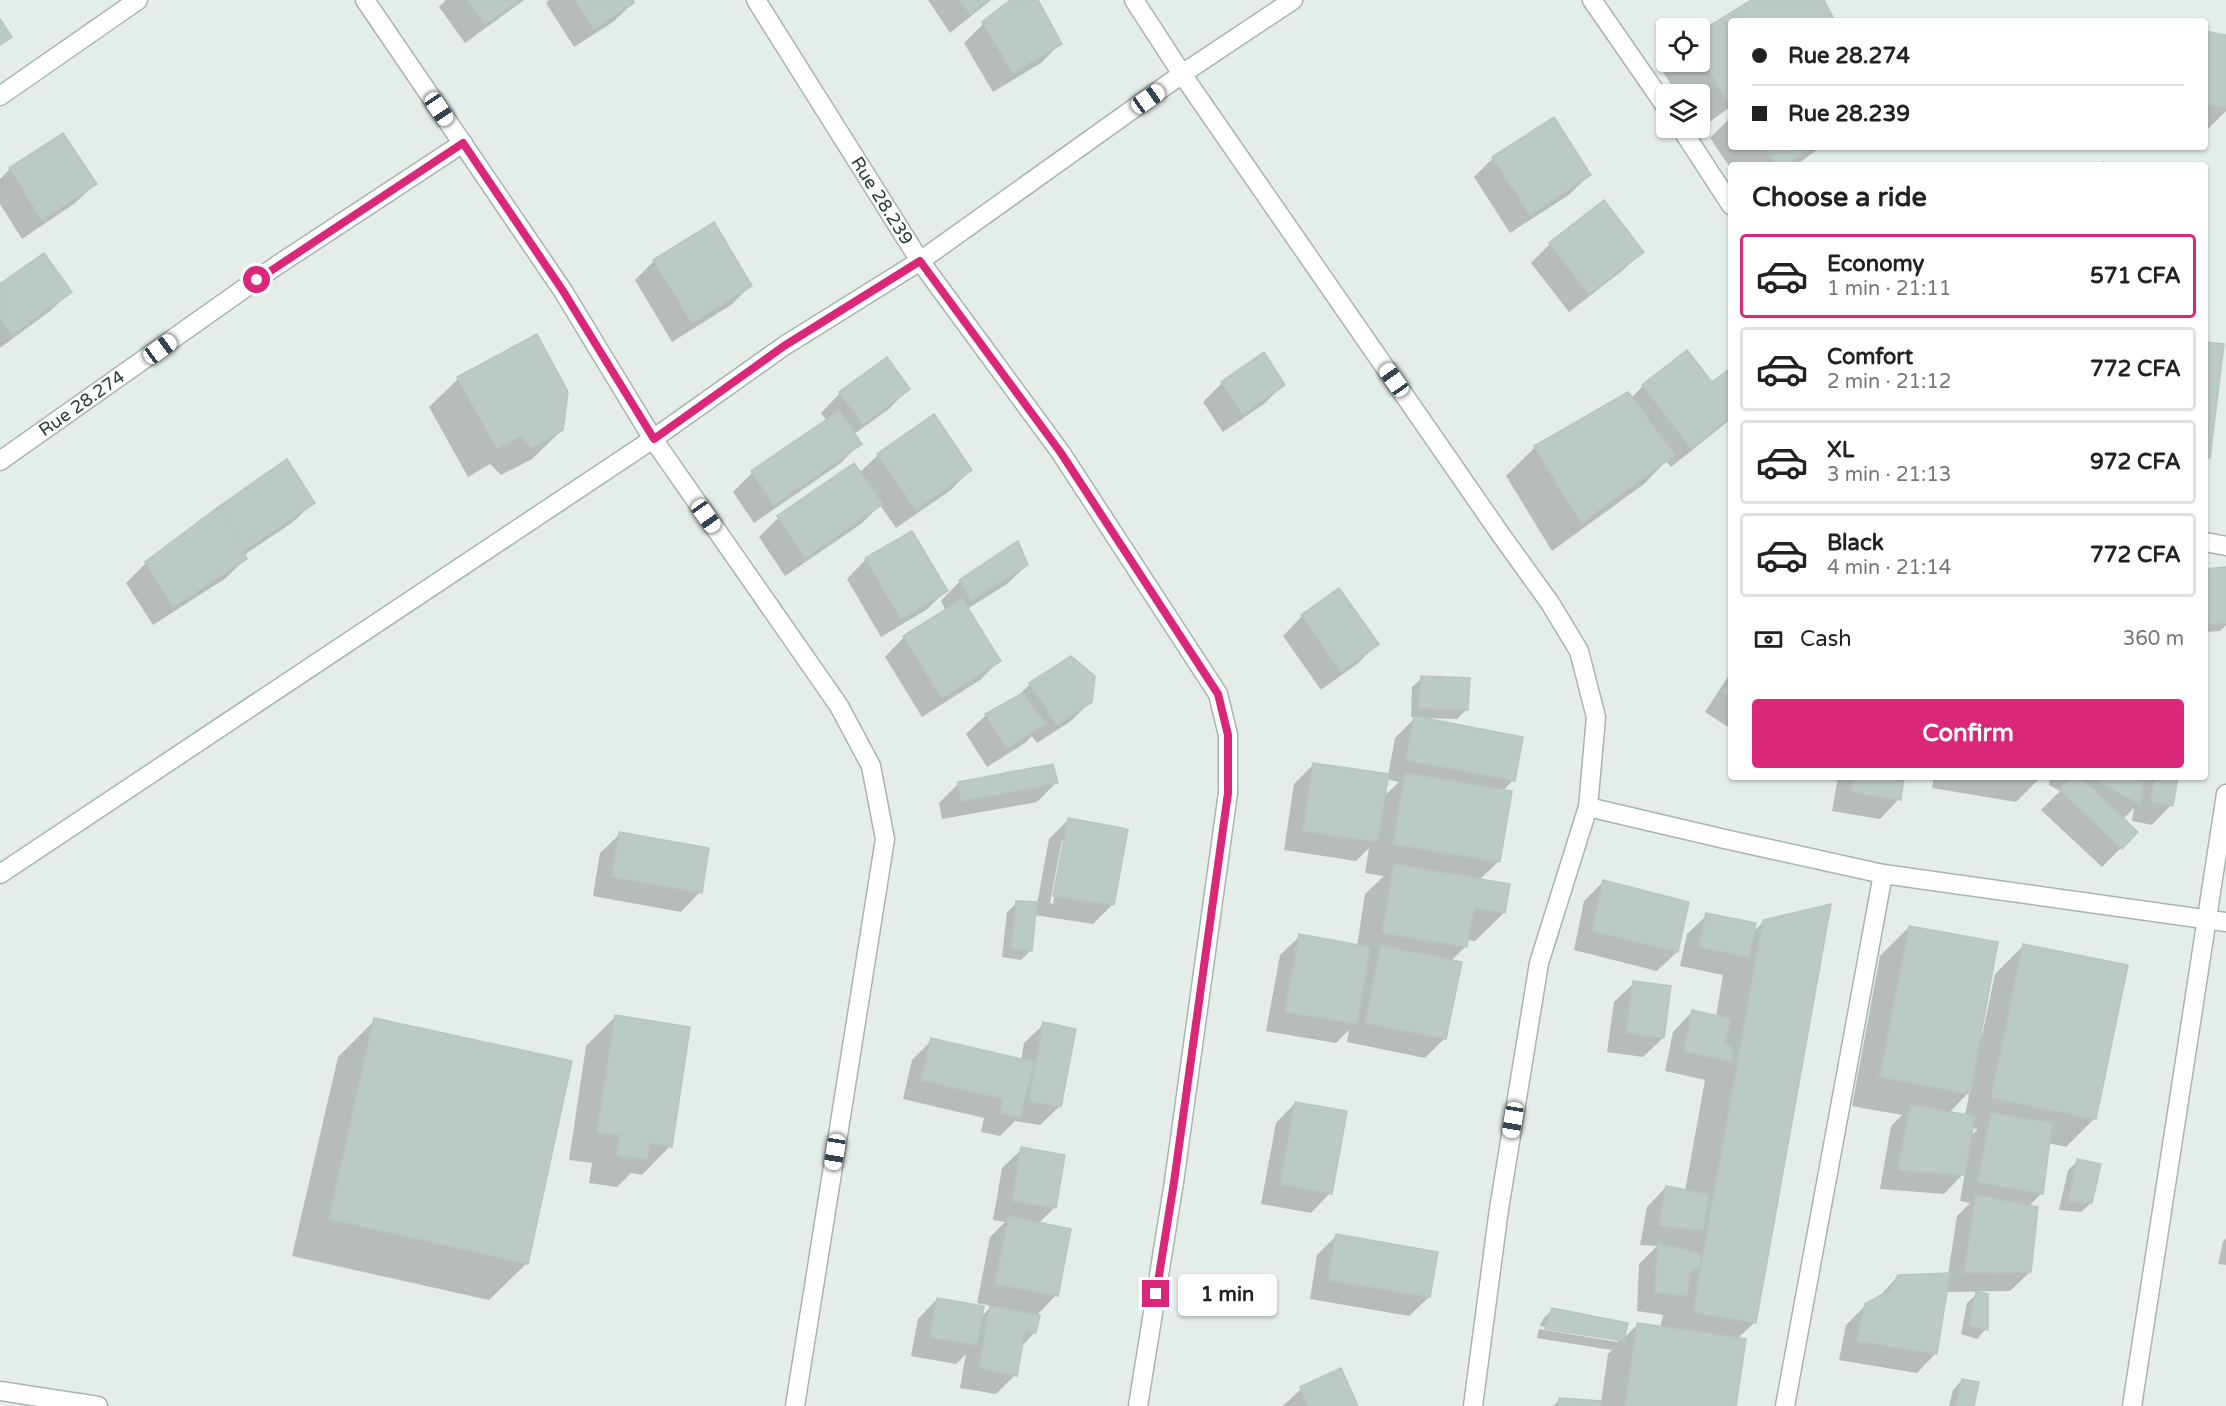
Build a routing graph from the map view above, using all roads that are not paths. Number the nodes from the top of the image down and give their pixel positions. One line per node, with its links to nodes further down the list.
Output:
1 (138, 0): 9 (street)
2 (365, 0): 11 (street)
3 (756, 0): 13 (street, Rue 28.239)
4 (1134, 0): 7 (street)
5 (1293, 0): 7 (street)
6 (1592, 0): 8 (street)
7 (1182, 74): 13 (street); 19 (street)
8 (1656, 92)
9 (0, 96)
10 (1687, 138): 12 (street)
11 (463, 143): 14 (street); 15 (street, Rue 28.274)
12 (1728, 200)
13 (920, 261): 14 (street); 26 (street, Rue 28.239)
14 (654, 439): 20 (street); 25 (street)
15 (0, 461)
16 (2208, 543): 17 (street)
17 (2226, 546)
18 (2226, 794): 22 (street)
19 (1588, 807): 21 (street); 27 (street)
20 (0, 874)
21 (1883, 874): 22 (street); 28 (street)
22 (2217, 920): 29 (street)
23 (0, 1391): 24 (street)
24 (98, 1406)
25 (795, 1406)
26 (1138, 1406)
27 (1473, 1406)
28 (1785, 1406)
29 (2132, 1406)

